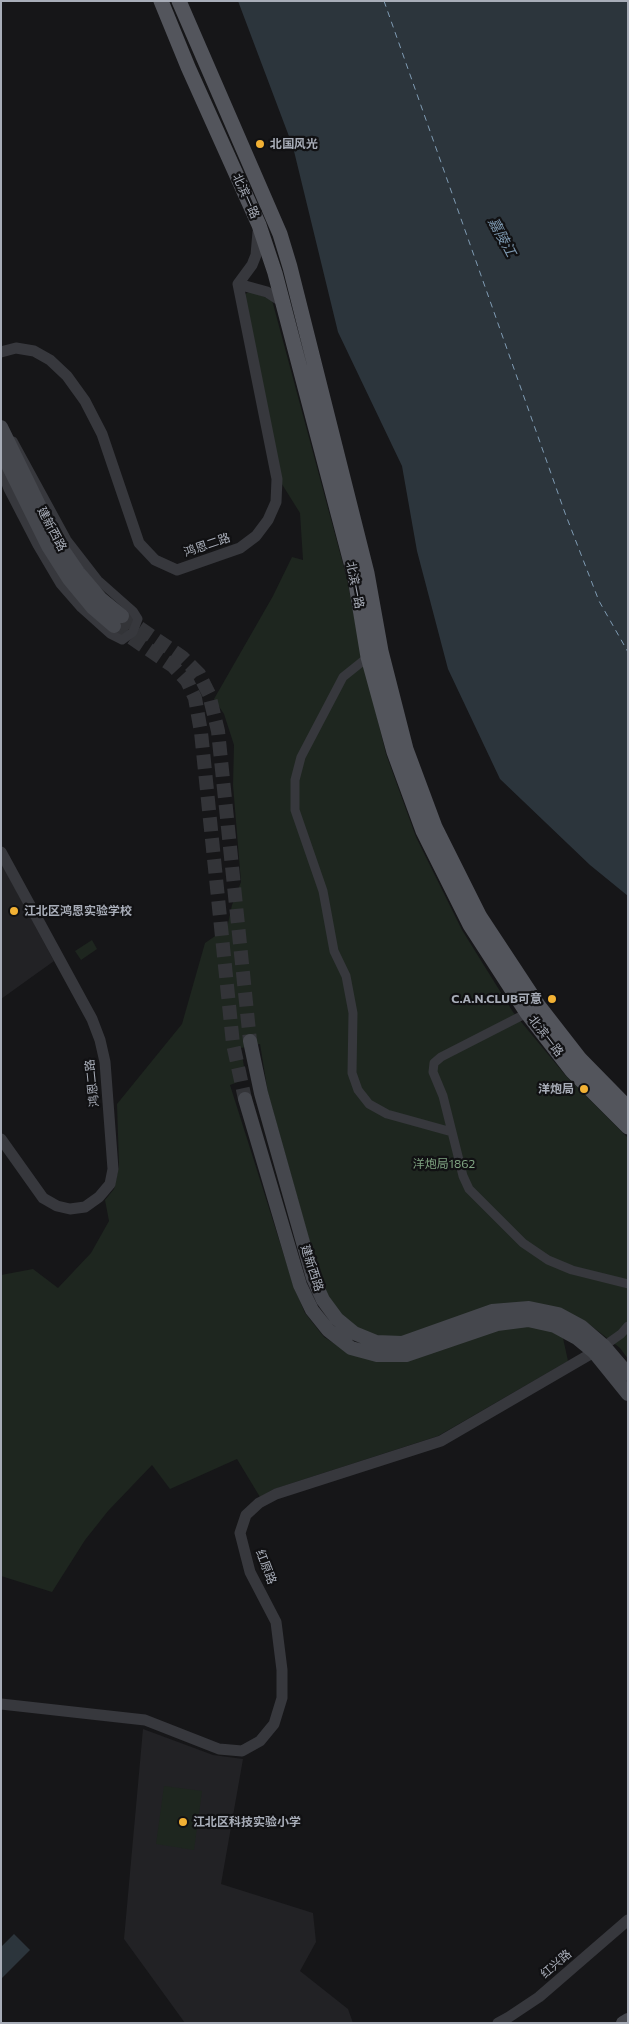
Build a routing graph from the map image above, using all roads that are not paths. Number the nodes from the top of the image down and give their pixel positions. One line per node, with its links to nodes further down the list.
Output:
1 (161, 1): 3 (main road, 北滨一路)
2 (179, 1): 16 (main road, 北滨一路)
3 (259, 225): 4 (street); 5 (main road, 北滨一路)
4 (238, 284): 5 (street); 6 (street, 鸿恩二路)
5 (284, 303): 11 (main road, 北滨一路)
6 (1, 352)
7 (1, 422): 10 (street)
8 (1, 428): 9 (main road, 建新西路)
9 (1, 451)
10 (1, 470)
11 (368, 656): 13 (main road, 北滨一路); 18 (street)
12 (1, 852): 19 (street, 鸿恩二路)
13 (527, 1013): 17 (main road, 北滨一路); 18 (street)
14 (250, 1042): 22 (main road, 建新西路)
15 (245, 1099): 22 (main road, 建新西路)
16 (628, 1108)
17 (628, 1127)
18 (452, 1132): 20 (street)
19 (1, 1139)
20 (628, 1284)
21 (628, 1326): 22 (street)
22 (599, 1349): 23 (main road, 建新西路); 24 (main road, 建新西路); 25 (street, 红原路)
23 (628, 1374)
24 (628, 1394)
25 (1, 1704)
26 (628, 1920): 28 (street, 红兴路)
27 (628, 2020): 29 (main road)
28 (498, 2023)
29 (622, 2023)

